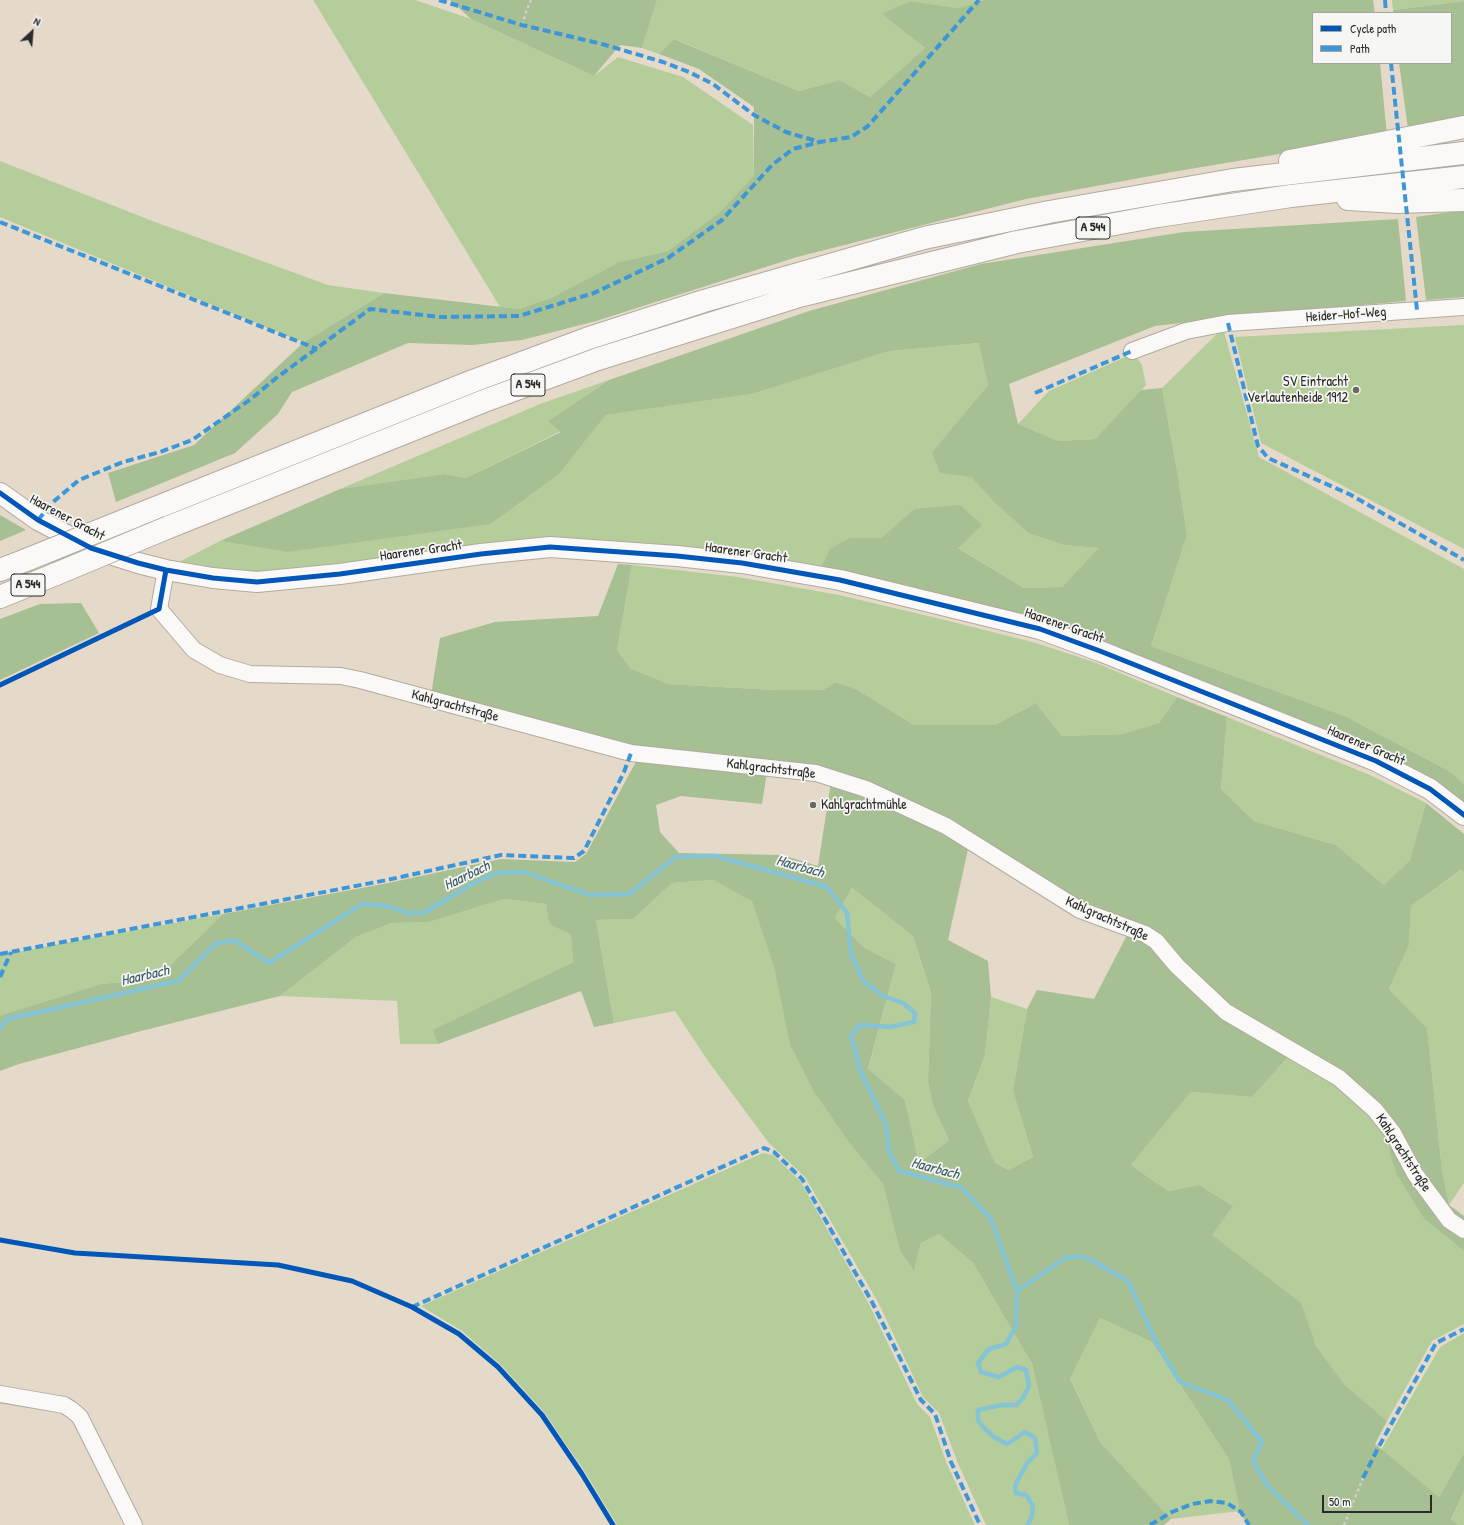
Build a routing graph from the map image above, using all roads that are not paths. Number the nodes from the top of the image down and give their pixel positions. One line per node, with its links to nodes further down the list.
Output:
1 (1464, 127): 4 (highway)
2 (1464, 153): 4 (highway, A 544)
3 (1464, 177): 5 (highway, A 544)
4 (1233, 180): 10 (highway, A 544, bridge)
5 (1291, 196): 6 (highway); 12 (highway, A 544, bridge)
6 (1464, 200)
7 (1464, 307): 8 (street, Heider-Hof-Weg)
8 (1132, 351)
9 (0, 493): 11 (main road, Haarener Gracht)
10 (0, 570)
11 (166, 570): 13 (main road, Haarener Gracht); 14 (street, Kahlgrachtstraße)
12 (0, 597)
13 (1464, 815)
14 (1464, 1230)
15 (0, 1394): 16 (street)
16 (134, 1525)

